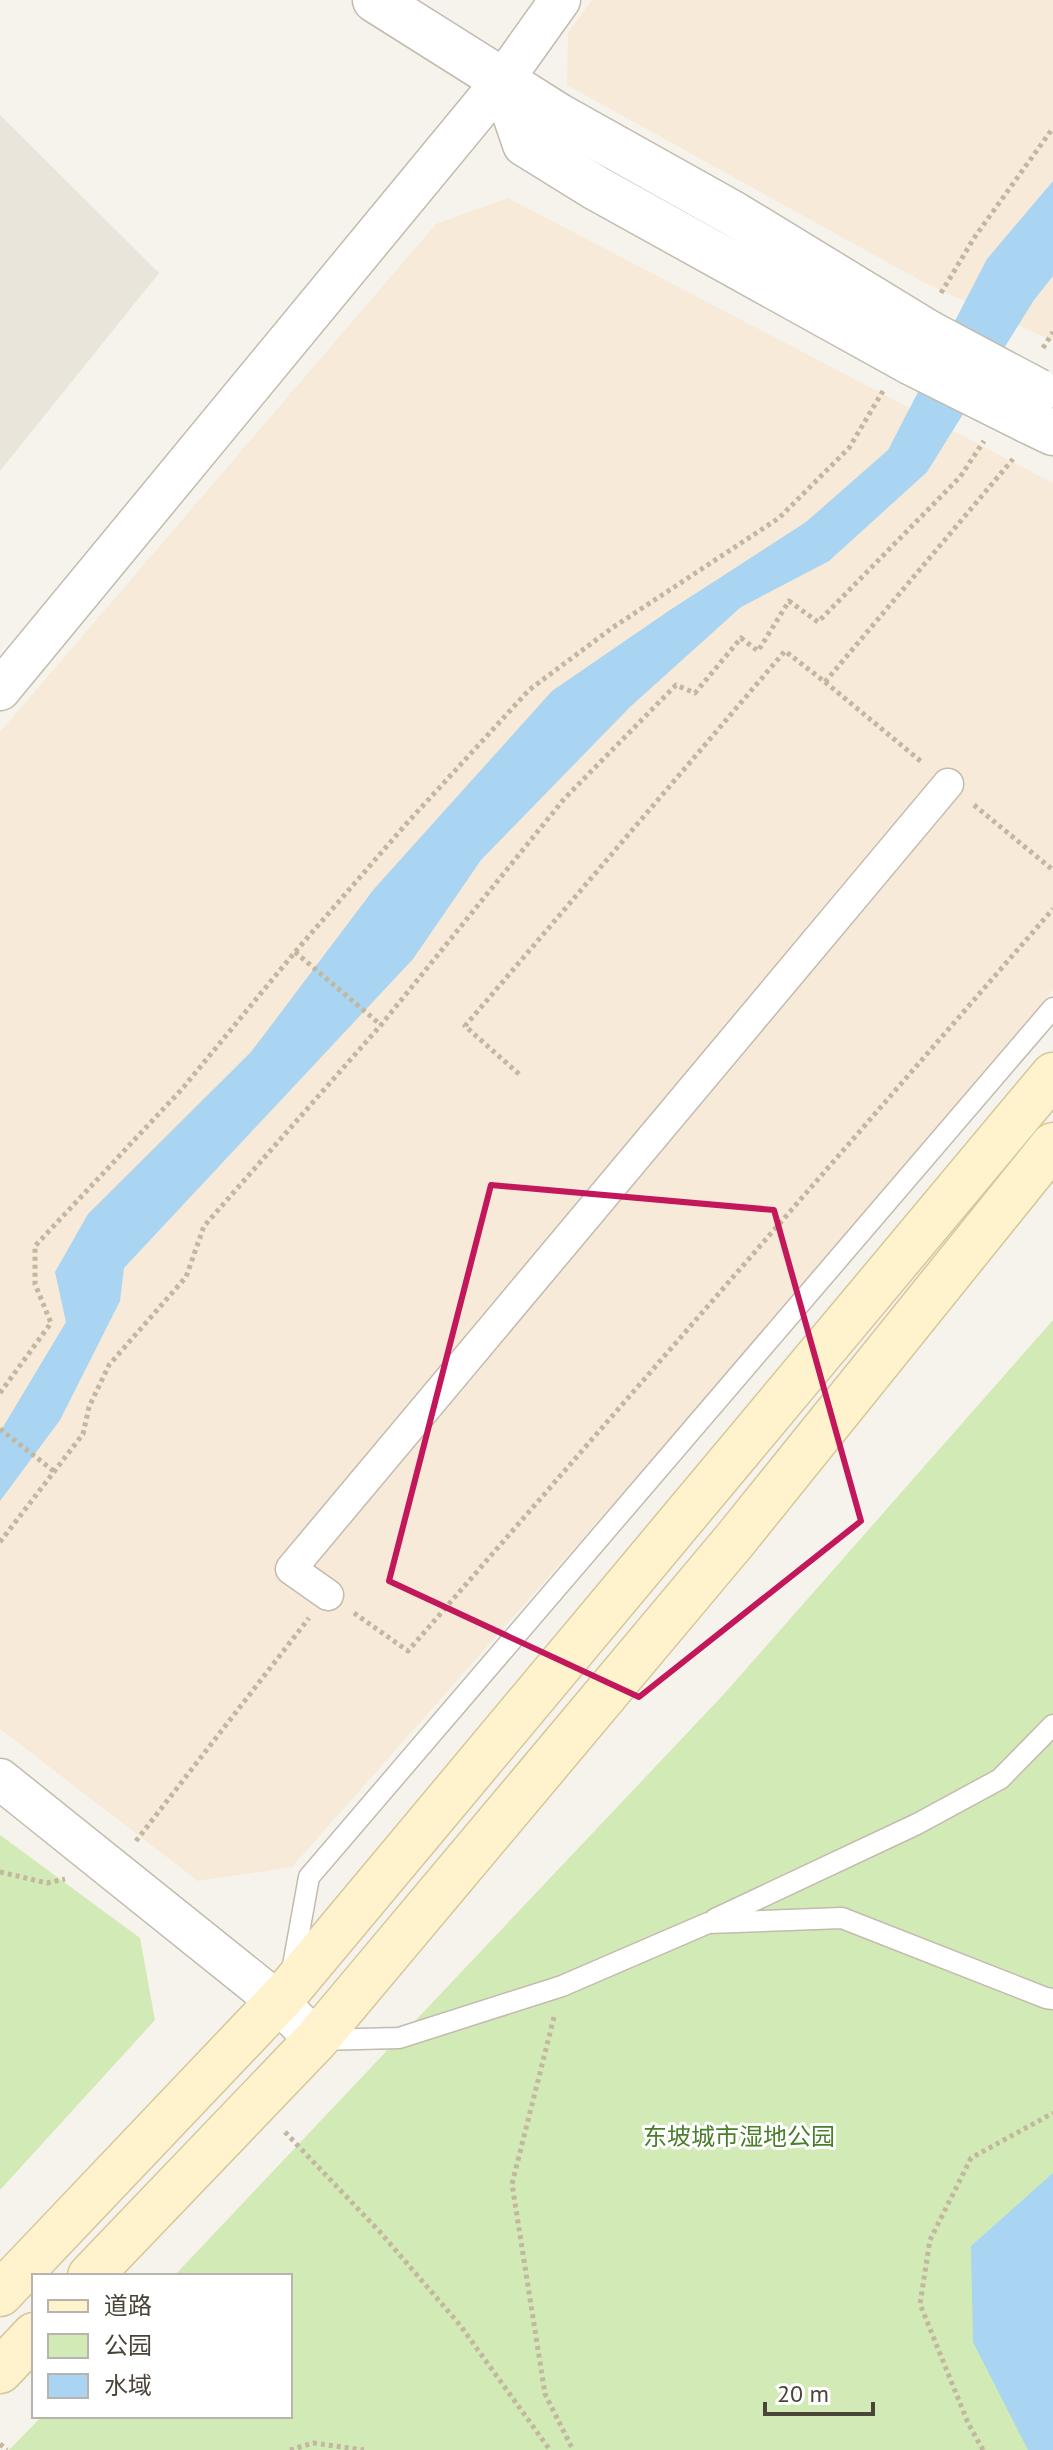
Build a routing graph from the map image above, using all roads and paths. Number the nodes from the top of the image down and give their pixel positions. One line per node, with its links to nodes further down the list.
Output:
1 (375, 0): 3 (street)
2 (560, 0): 3 (street)
3 (503, 80): 6 (street); 9 (street)
4 (1053, 128): 6 (path)
5 (1053, 332): 7 (path)
6 (915, 345): 7 (street, bridge); 12 (path)
7 (1041, 405): 15 (path)
8 (986, 438): 14 (path)
9 (0, 690)
10 (948, 784): 22 (street)
11 (1053, 909): 22 (path)
12 (295, 952): 14 (path); 18 (path)
13 (1053, 1008): 30 (lane)
14 (381, 1025): 20 (path)
15 (519, 1074)
16 (1053, 1075): 30 (main road)
17 (1053, 1145): 32 (main road)
18 (0, 1393)
19 (0, 1429): 20 (path)
20 (55, 1472): 21 (path)
21 (0, 1542)
22 (328, 1595): 25 (path)
23 (1053, 1725): 28 (lane)
24 (0, 1779): 25 (street)
25 (113, 1870): 30 (street)
26 (0, 1872): 27 (path)
27 (73, 1878)
28 (708, 1923): 29 (lane); 31 (lane)
29 (562, 1986): 32 (lane); 42 (path)
30 (283, 1997): 32 (street); 36 (main road)
31 (1053, 1999)
32 (316, 2040): 33 (main road)
33 (256, 2101): 35 (main road); 41 (path)
34 (1053, 2113): 43 (path)
35 (92, 2274)
36 (0, 2294)
37 (0, 2444): 38 (path)
38 (7, 2450)
39 (290, 2450): 40 (path)
40 (364, 2450)
41 (550, 2450)
42 (573, 2450)
43 (983, 2450)

